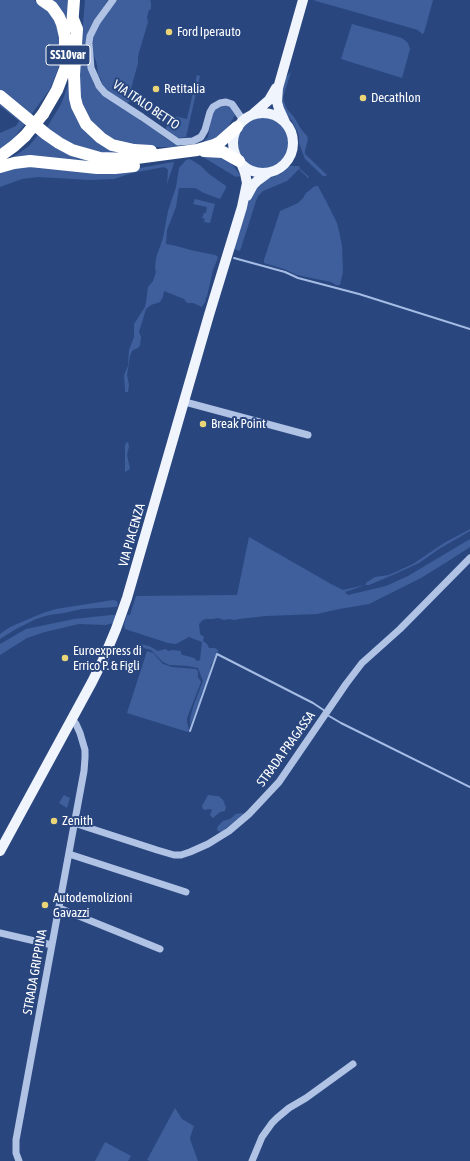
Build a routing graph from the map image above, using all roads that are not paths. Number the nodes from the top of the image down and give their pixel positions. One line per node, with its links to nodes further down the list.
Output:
1 (42, 0): 7 (highway)
2 (74, 0): 5 (highway, SS10var)
3 (113, 0): 10 (street, VIA ITALO BETTO)
4 (303, 0): 6 (main road)
5 (73, 19): 7 (highway, SS10var); 13 (highway)
6 (279, 82): 9 (main road); 11 (main road)
7 (57, 90): 14 (highway, SS10var, bridge)
8 (0, 96): 13 (highway)
9 (253, 114): 10 (main road); 11 (main road)
10 (240, 124): 12 (highway); 15 (main road)
11 (287, 126): 17 (main road)
12 (194, 151): 13 (highway); 15 (highway); 16 (highway)
13 (174, 153)
14 (0, 156)
15 (240, 162): 17 (main road); 18 (main road, VIA PIACENZA)
16 (0, 167)
17 (270, 172): 18 (main road, VIA PIACENZA)
18 (242, 207): 19 (main road, VIA PIACENZA)
19 (184, 402): 20 (street); 22 (main road, VIA PIACENZA)
20 (308, 435)
21 (470, 558): 23 (street, STRADA PRAGASSA)
22 (72, 719): 23 (street, STRADA GRIPPINA); 24 (main road, VIA PIACENZA)
23 (74, 823): 25 (street, STRADA GRIPPINA)
24 (0, 851)
25 (69, 854): 26 (street); 27 (street, STRADA GRIPPINA)
26 (186, 892)
27 (59, 908): 29 (street, STRADA GRIPPINA); 30 (street)
28 (0, 933): 29 (street)
29 (52, 945): 32 (street, STRADA GRIPPINA)
30 (160, 949)
31 (353, 1064): 33 (street)
32 (19, 1161)
33 (252, 1161)

